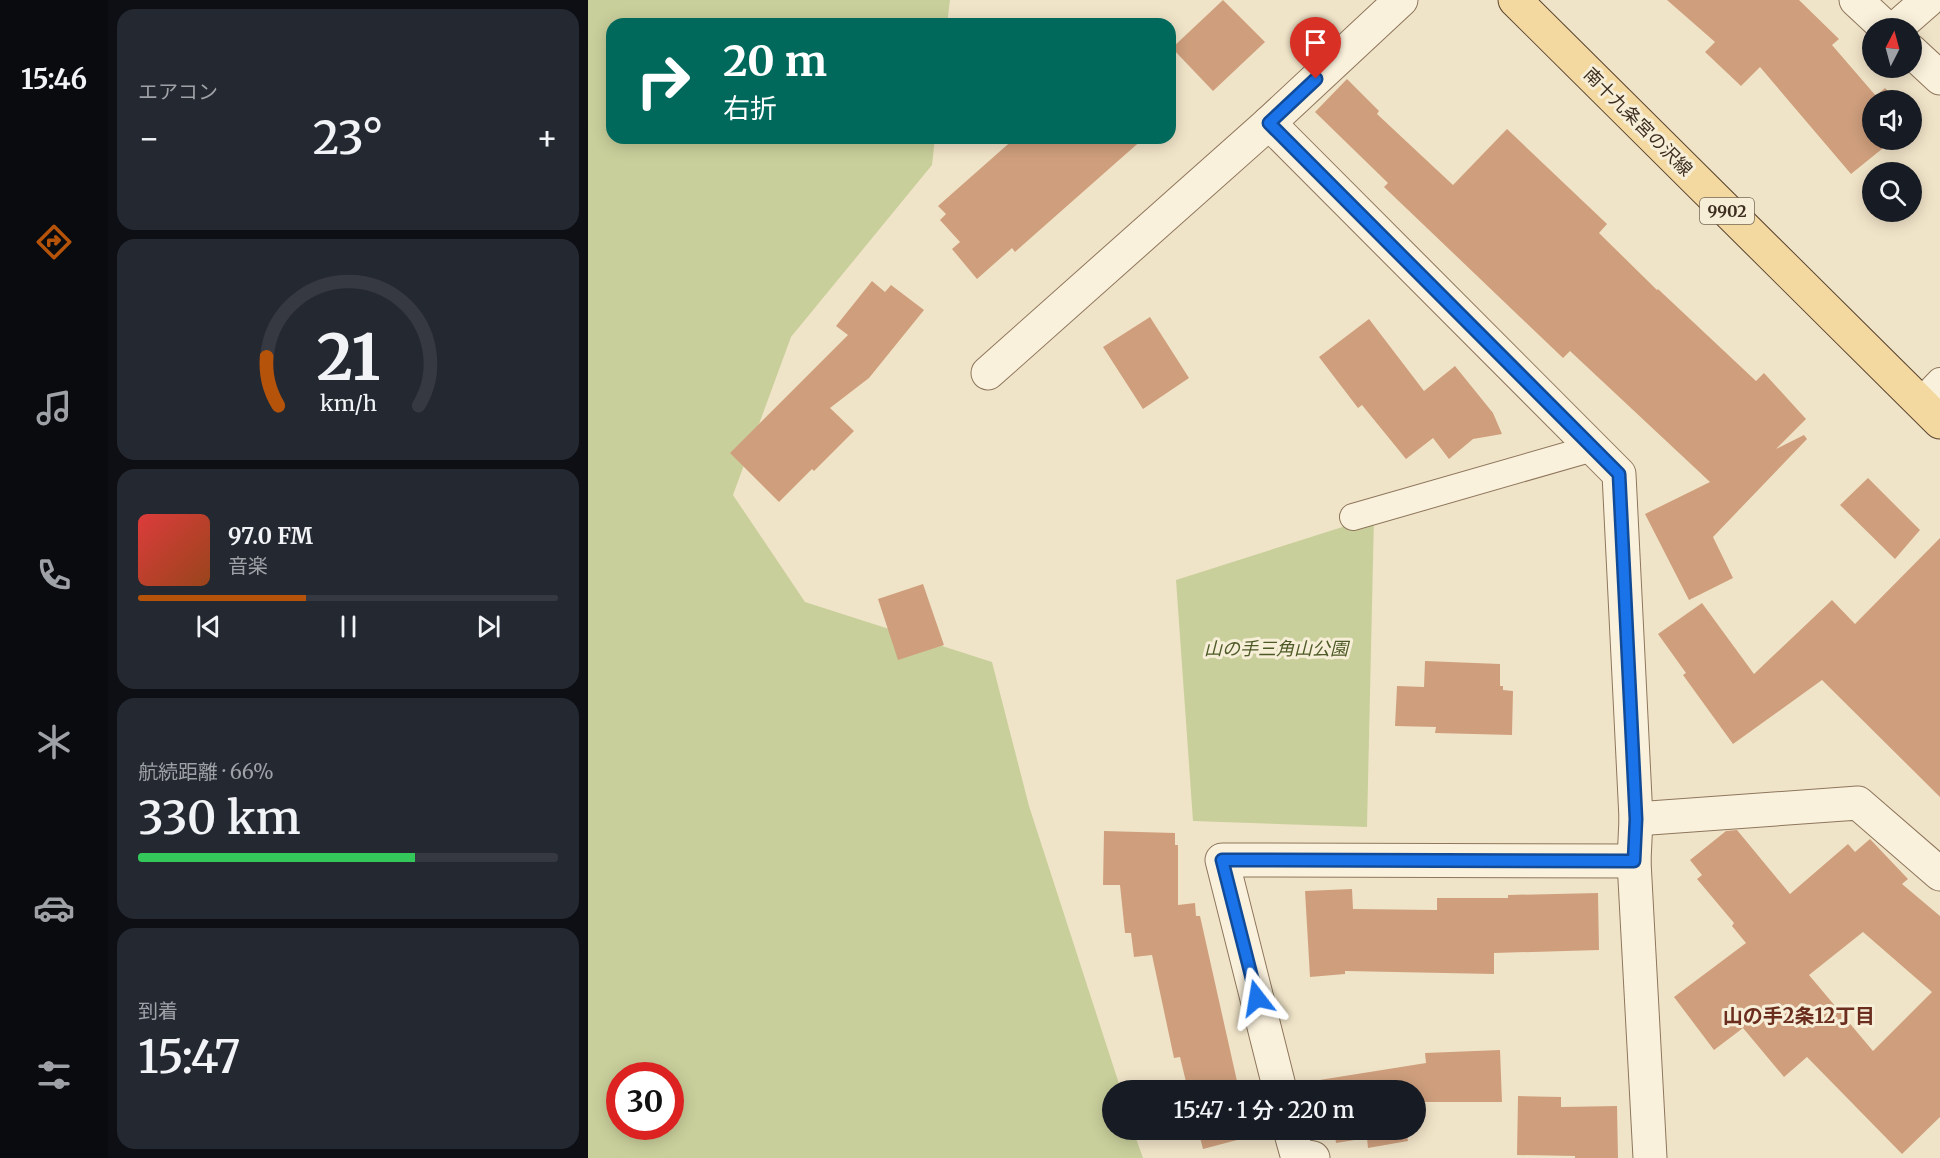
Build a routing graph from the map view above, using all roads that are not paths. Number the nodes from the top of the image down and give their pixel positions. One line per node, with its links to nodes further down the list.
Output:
1 (1401, 0): 9 (street)
2 (1515, 0): 11 (main road, 南十九条宮の沢線 / 9902)
3 (1856, 0): 5 (street)
4 (1928, 0): 6 (street)
5 (1875, 18)
6 (1907, 18)
7 (1922, 61): 8 (street)
8 (1940, 78)
9 (1269, 123): 10 (street); 12 (street)
10 (988, 373)
11 (1933, 402)
12 (1593, 448): 13 (lane); 14 (street)
13 (1353, 517)
14 (1636, 819): 15 (street); 16 (street)
15 (1634, 861): 17 (street); 20 (street)
16 (1940, 874)
17 (1277, 1080)
18 (1293, 1140): 19 (street)
19 (1313, 1158)
20 (1650, 1158)

